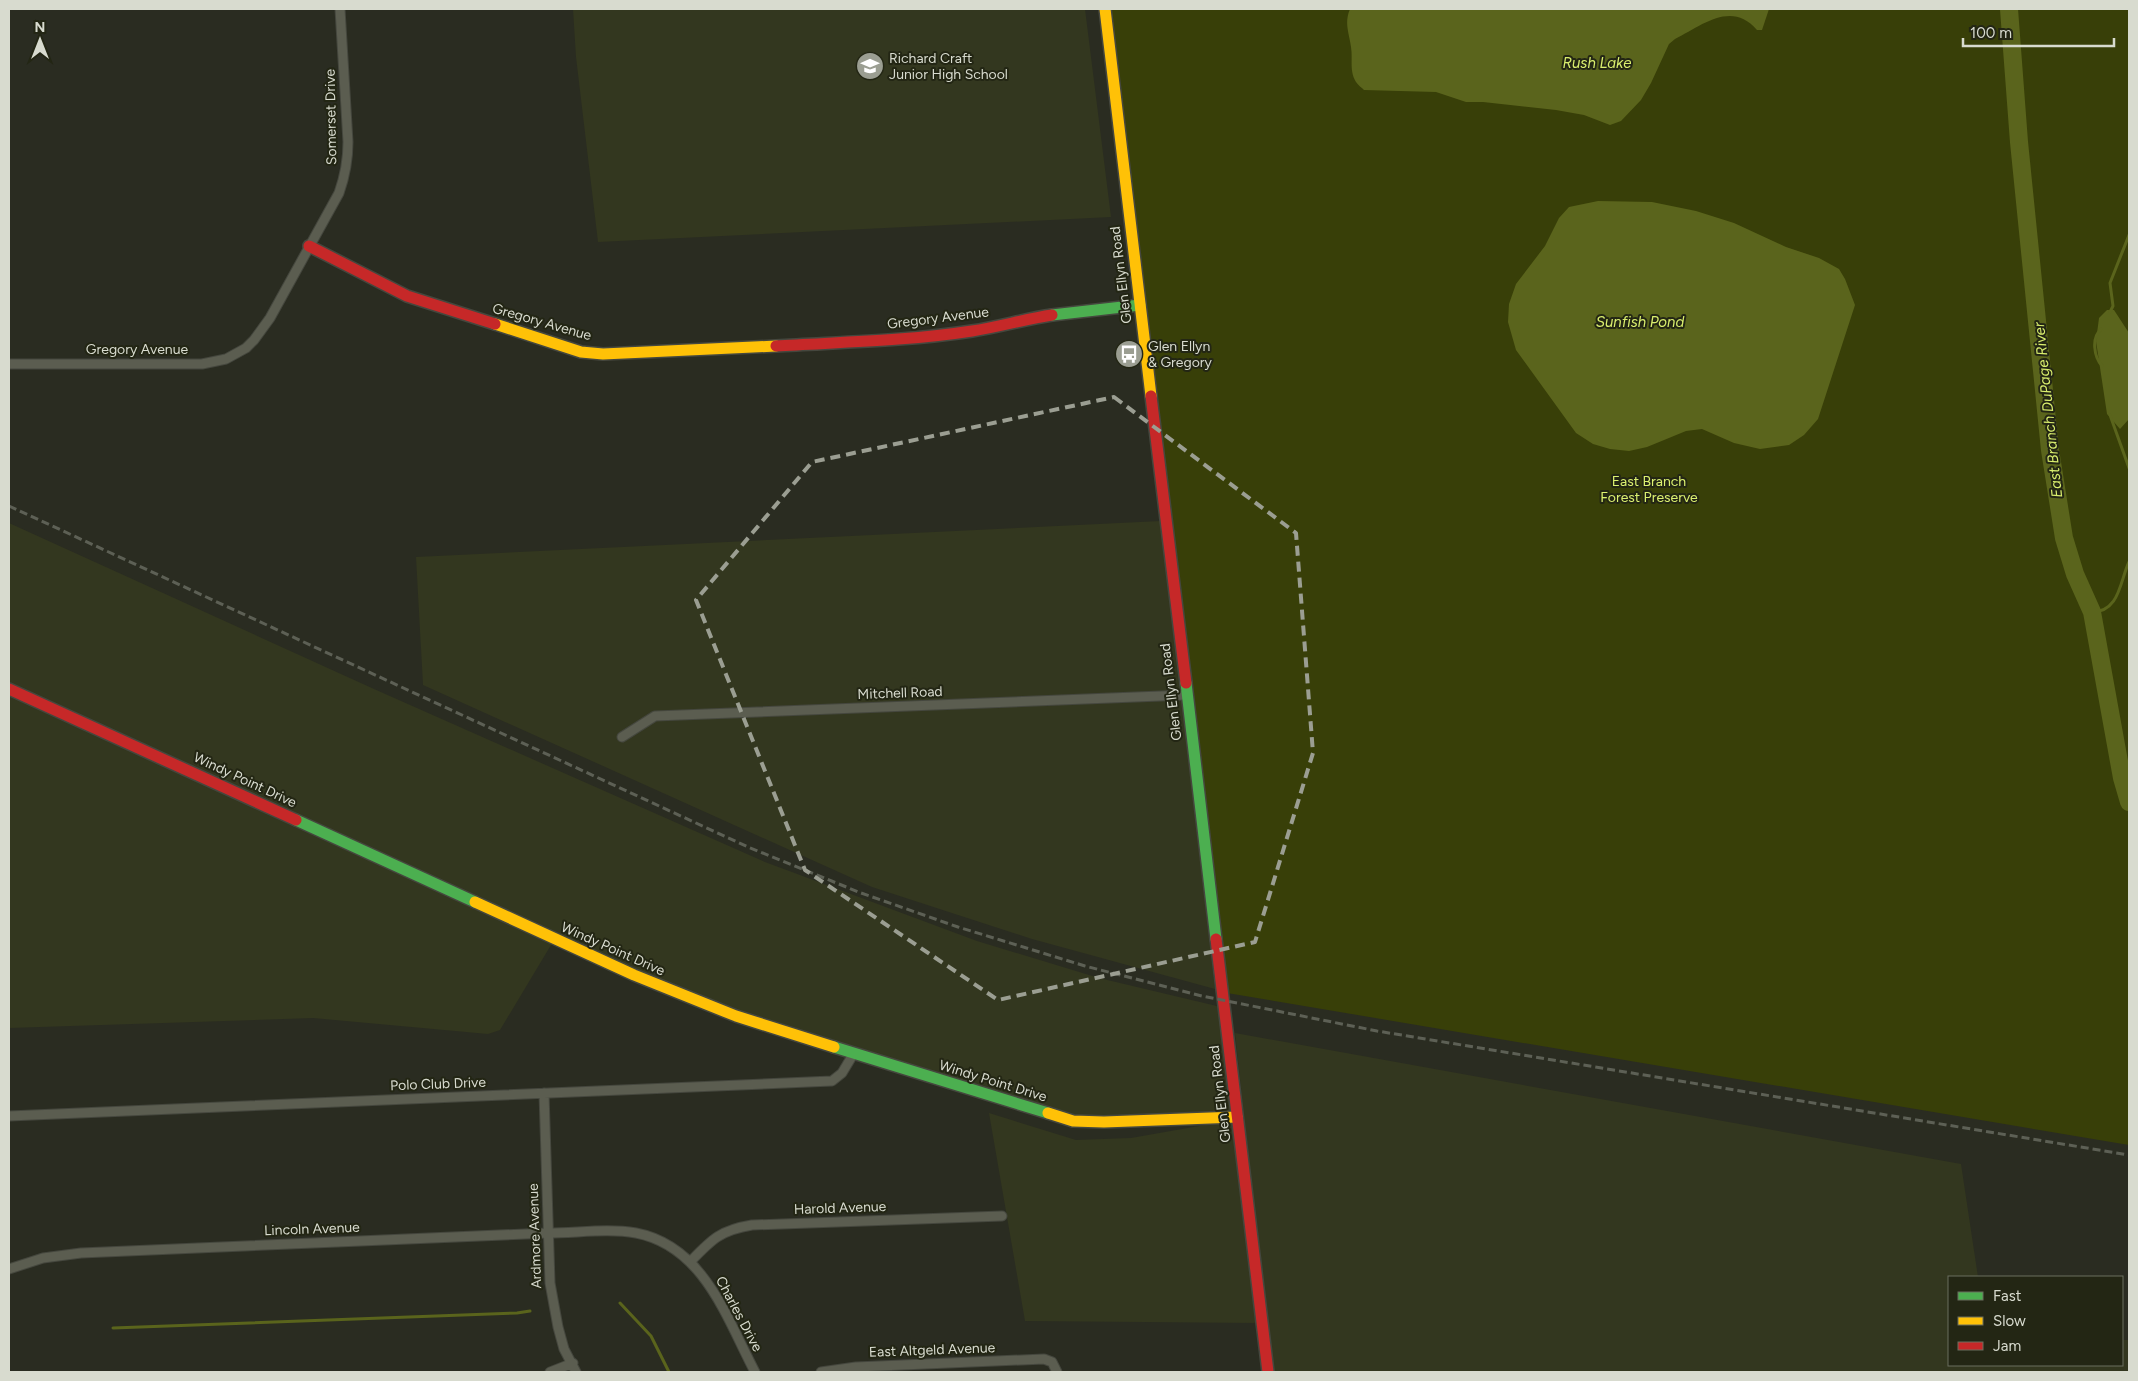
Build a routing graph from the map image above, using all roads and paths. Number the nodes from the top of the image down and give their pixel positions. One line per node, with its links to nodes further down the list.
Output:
1 (340, 9): 3 (street, Somerset Drive)
2 (1105, 9): 4 (street, Glen Ellyn Road)
3 (309, 246): 4 (street, Gregory Avenue); 5 (street, Gregory Avenue)
4 (1140, 305): 7 (street, Glen Ellyn Road)
5 (9, 364)
6 (9, 689): 9 (street, Windy Point Drive)
7 (1186, 695): 8 (street, Mitchell Road); 12 (street, Glen Ellyn Road)
8 (622, 737)
9 (854, 1053): 10 (street, Polo Club Drive); 12 (street, Windy Point Drive)
10 (544, 1093): 11 (street, Polo Club Drive); 15 (street, Ardmore Avenue)
11 (9, 1116)
12 (1238, 1117): 24 (street, Glen Ellyn Road)
13 (1002, 1216): 16 (street, Harold Avenue)
14 (619, 1232): 15 (street, Lincoln Avenue); 16 (street, Charles Drive)
15 (548, 1233): 17 (street, Lincoln Avenue); 18 (street, Ardmore Avenue)
16 (691, 1261): 21 (street, Charles Drive)
17 (9, 1270)
18 (572, 1363): 19 (street); 20 (street, Ardmore Avenue)
19 (550, 1372)
20 (576, 1372)
21 (755, 1372)
22 (822, 1372): 23 (street, East Altgeld Avenue)
23 (1057, 1372)
24 (1268, 1372)

